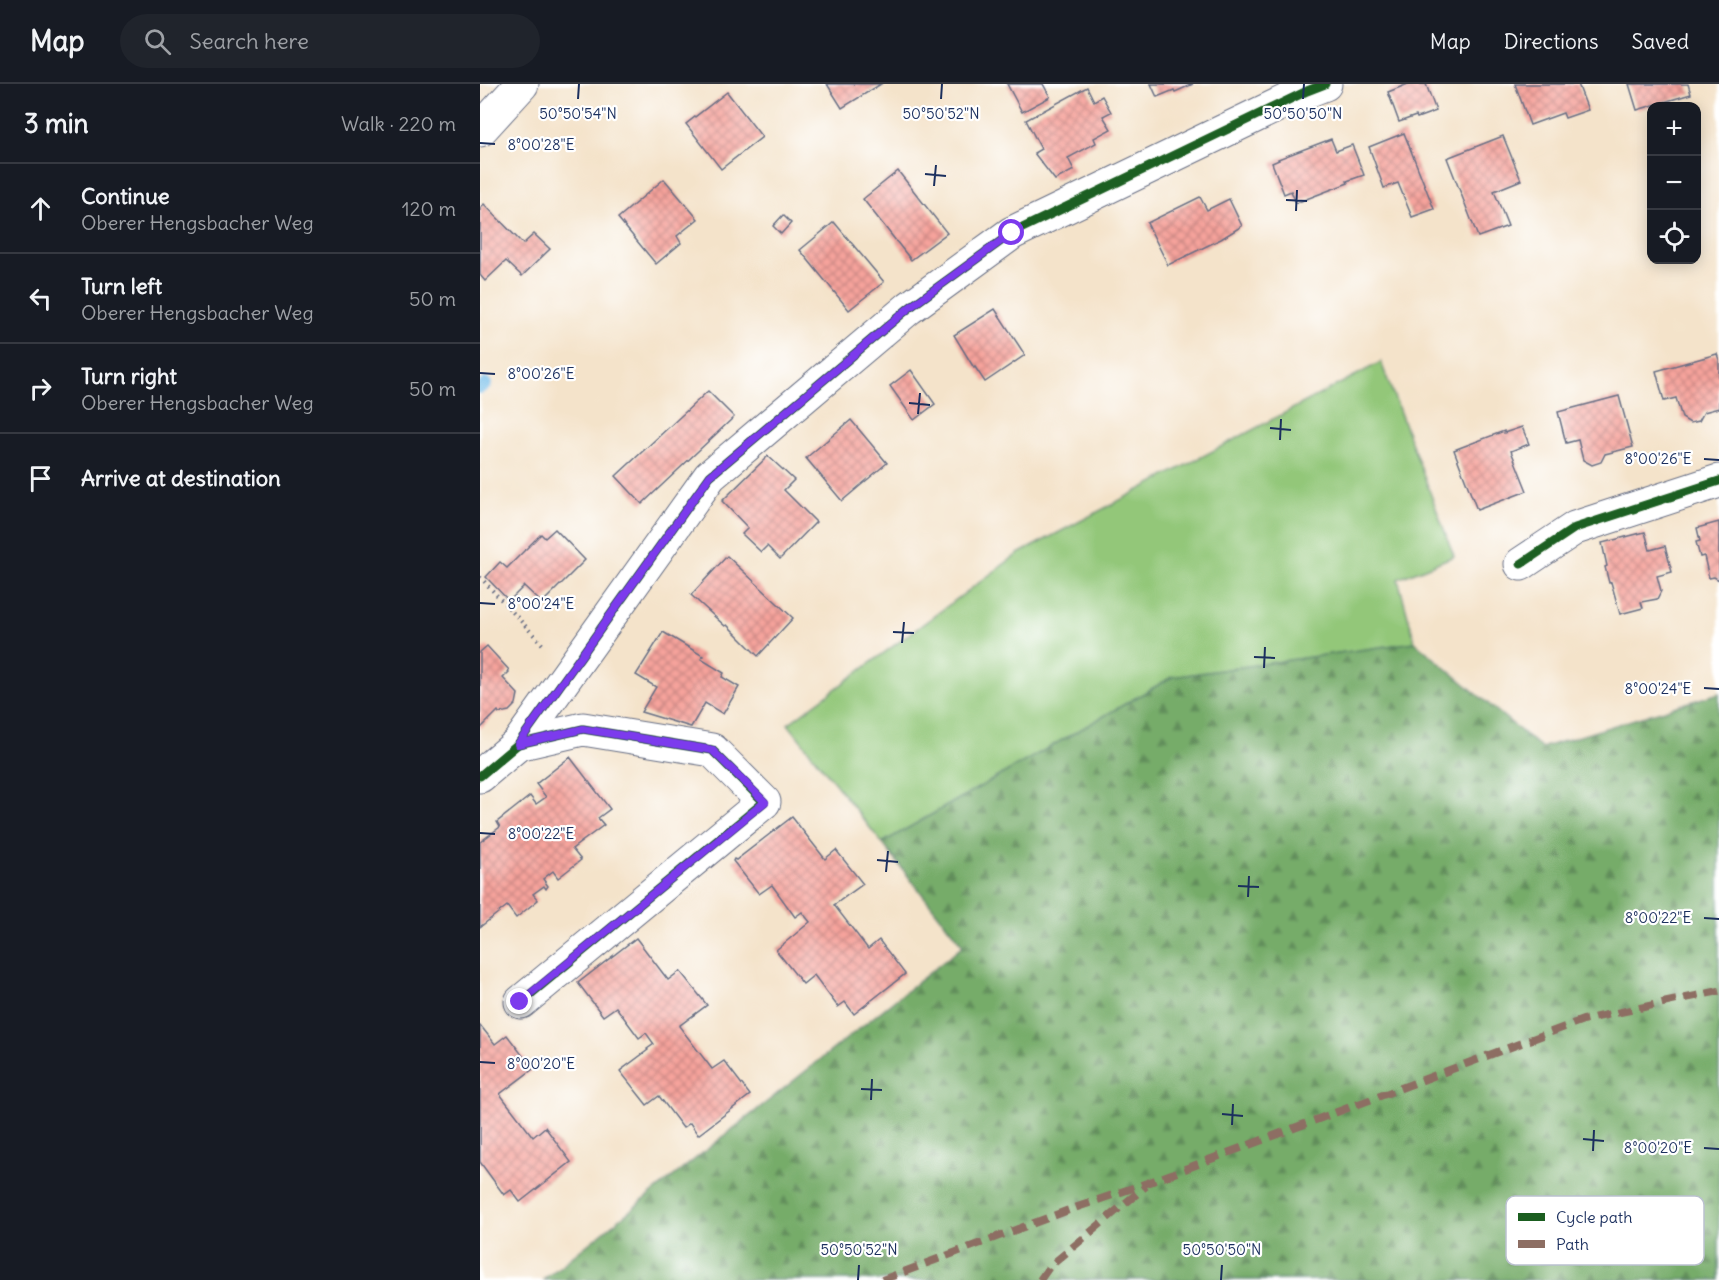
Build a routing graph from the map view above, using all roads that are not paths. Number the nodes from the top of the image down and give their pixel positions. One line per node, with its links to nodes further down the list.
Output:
1 (522, 84): 3 (street)
2 (1326, 84): 6 (street)
3 (480, 130)
4 (1719, 481): 5 (street)
5 (1521, 564)
6 (518, 744): 7 (street); 8 (street)
7 (480, 776)
8 (520, 1002)

